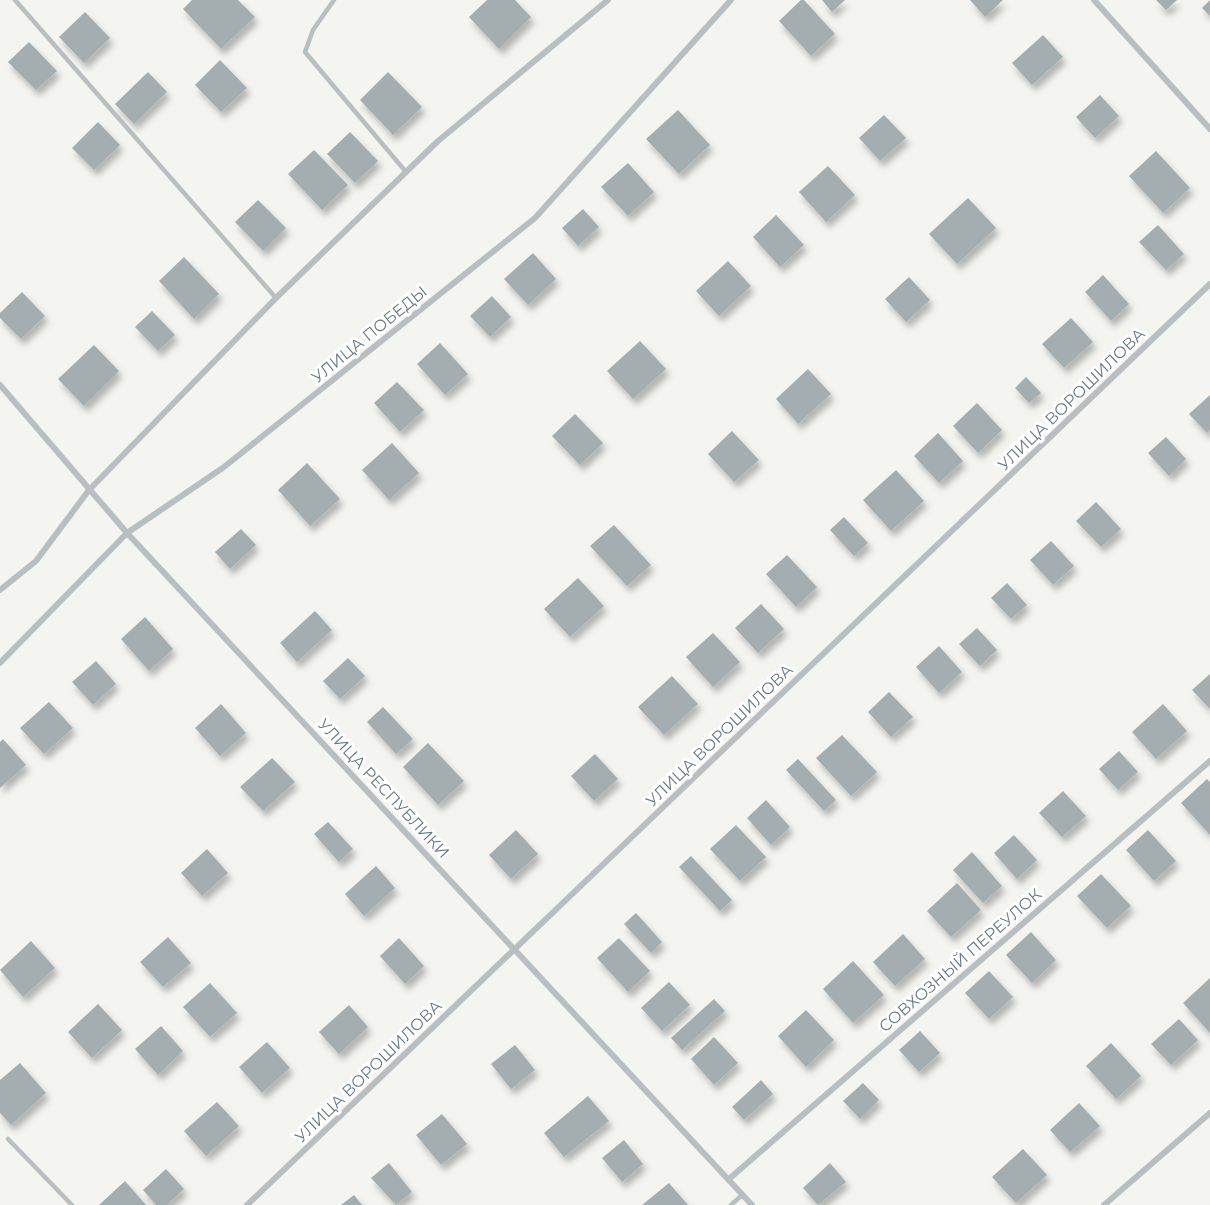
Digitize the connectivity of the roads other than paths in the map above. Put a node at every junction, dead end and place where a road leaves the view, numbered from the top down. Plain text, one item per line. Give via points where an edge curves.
1 (15, 0) edge
2 (334, 0) edge
3 (608, 0) edge
4 (731, 0) edge
5 (1094, 0) edge
6 (1210, 129) edge
7 (406, 172) junction
8 (1210, 284) edge
9 (276, 298) junction
10 (0, 385) edge
11 (89, 489) junction
12 (127, 533) junction
13 (0, 590) edge
14 (0, 663) edge
15 (1210, 761) edge
16 (515, 949) junction
17 (1210, 1113) edge
18 (8, 1139) dead end
19 (729, 1179) junction
20 (742, 1195) junction
21 (72, 1205) edge
22 (247, 1205) edge
23 (731, 1205) edge
24 (752, 1205) edge
25 (1104, 1205) edge

1 - 9 lane
2 - 7 lane via 313,30 305,52
3 - 7 street
4 - 12 street, УЛИЦА ПОБЕДЫ via 535,218 224,467
5 - 6 street
7 - 9 street
8 - 16 street, УЛИЦА ВОРОШИЛОВА
9 - 11 street
10 - 11 street, УЛИЦА РЕСПУБЛИКИ
11 - 12 street, УЛИЦА РЕСПУБЛИКИ
11 - 13 street via 36,561
12 - 14 street, УЛИЦА ПОБЕДЫ
12 - 16 street, УЛИЦА РЕСПУБЛИКИ
15 - 19 street, СОВХОЗНЫЙ ПЕРЕУЛОК
16 - 19 street, УЛИЦА РЕСПУБЛИКИ
16 - 22 street, УЛИЦА ВОРОШИЛОВА
17 - 25 street
18 - 21 lane
19 - 20 street, УЛИЦА РЕСПУБЛИКИ
20 - 23 lane
20 - 24 street, УЛИЦА РЕСПУБЛИКИ

